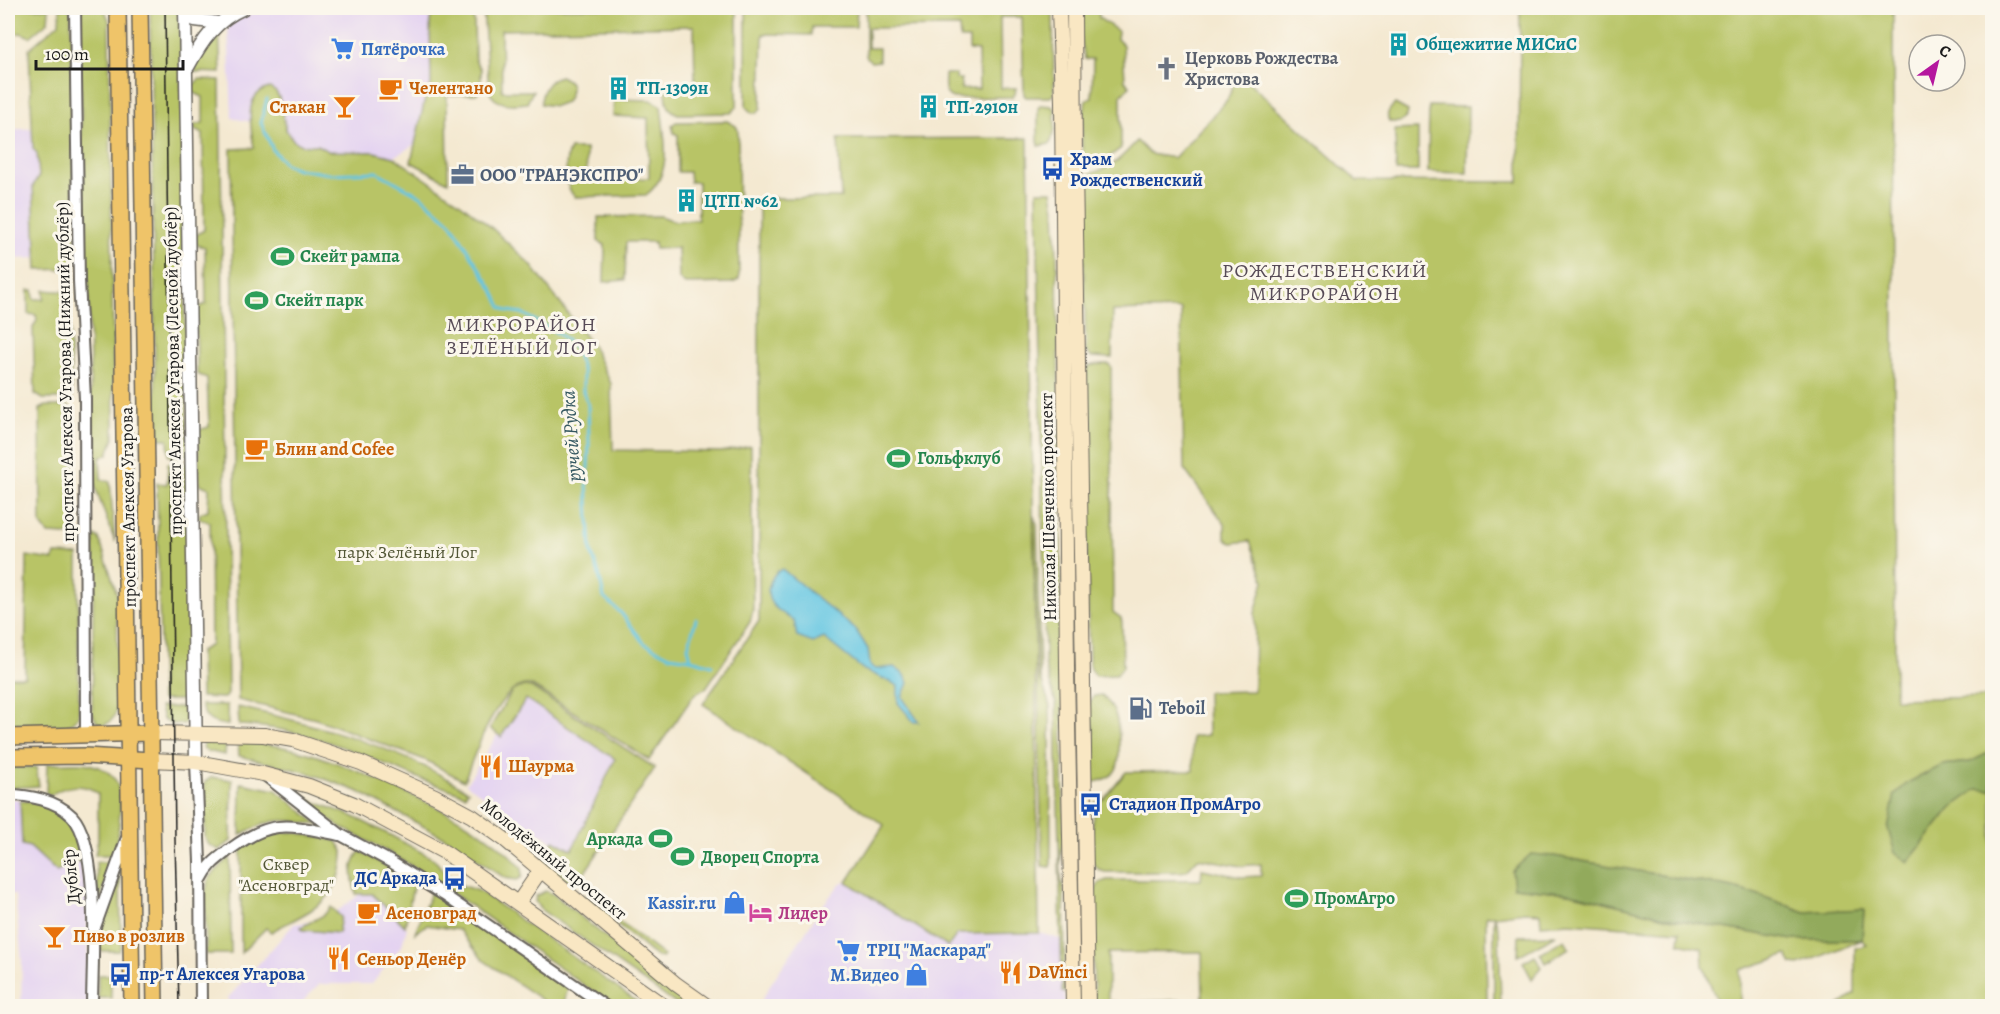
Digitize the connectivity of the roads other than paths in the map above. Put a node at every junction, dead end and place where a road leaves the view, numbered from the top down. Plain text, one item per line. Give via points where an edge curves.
1 (75, 8) edge
2 (118, 8) edge
3 (140, 8) edge
4 (244, 8) edge
5 (1059, 8) edge
6 (1074, 8) edge
7 (185, 10) edge
8 (219, 23) junction
9 (187, 68) junction
10 (1069, 682) junction
11 (1083, 683) junction
12 (151, 733) junction
13 (197, 734) junction
14 (87, 735) junction
15 (128, 735) junction
16 (8, 737) edge
17 (86, 756) junction
18 (8, 757) edge
19 (128, 759) junction
20 (151, 760) junction
21 (196, 762) junction
22 (263, 774) junction
23 (8, 795) edge
24 (130, 828) junction
25 (341, 835) junction
26 (540, 871) junction
27 (200, 883) junction
28 (518, 903) junction
29 (93, 934) junction
30 (92, 1006) edge
31 (132, 1006) edge
32 (155, 1006) edge
33 (201, 1006) edge
34 (605, 1006) edge
35 (664, 1006) edge
36 (707, 1006) edge
37 (1073, 1006) edge
38 (1088, 1006) edge

1 - 14 street, проспект Алексея Угарова (Нижний дублёр) via 85,399
2 - 15 main road, проспект Алексея Угарова
3 - 12 main road, проспект Алексея Угарова
4 - 8 street
5 - 10 main road, Николая Шевченко проспект
6 - 11 main road, Николая Шевченко проспект
7 - 8 street via 195,20
7 - 9 street, проспект Алексея Угарова (Лесной дублёр)
8 - 9 street via 202,40
9 - 13 street, проспект Алексея Угарова (Лесной дублёр)
10 - 11 main road
10 - 37 main road, Николая Шевченко проспект
11 - 38 main road, Николая Шевченко проспект
12 - 13 main road, Молодёжный проспект
12 - 15 main road, Молодёжный проспект
12 - 20 main road, проспект Алексея Угарова
13 - 21 street, проспект Алексея Угарова (Лесной дублёр)
13 - 26 main road, Молодёжный проспект via 264,735 303,743 361,763 472,816
14 - 15 main road, Молодёжный проспект
14 - 16 main road, Молодёжный проспект
14 - 17 main road
15 - 19 main road, проспект Алексея Угарова
17 - 18 main road
17 - 19 main road
19 - 20 main road
19 - 24 main road, проспект Алексея Угарова
20 - 21 main road
20 - 32 main road, проспект Алексея Угарова
21 - 22 main road
21 - 27 street
22 - 25 street
22 - 28 main road via 309,786 375,815 446,853
23 - 29 street, Дублёр via 43,799 72,815 82,830 89,856
24 - 29 street
24 - 31 main road, проспект Алексея Угарова
25 - 27 street via 269,827 245,838 211,863
25 - 34 street via 444,895
26 - 28 main road
26 - 36 main road, Молодёжный проспект
27 - 33 street
28 - 35 main road
29 - 30 street, Дублёр

